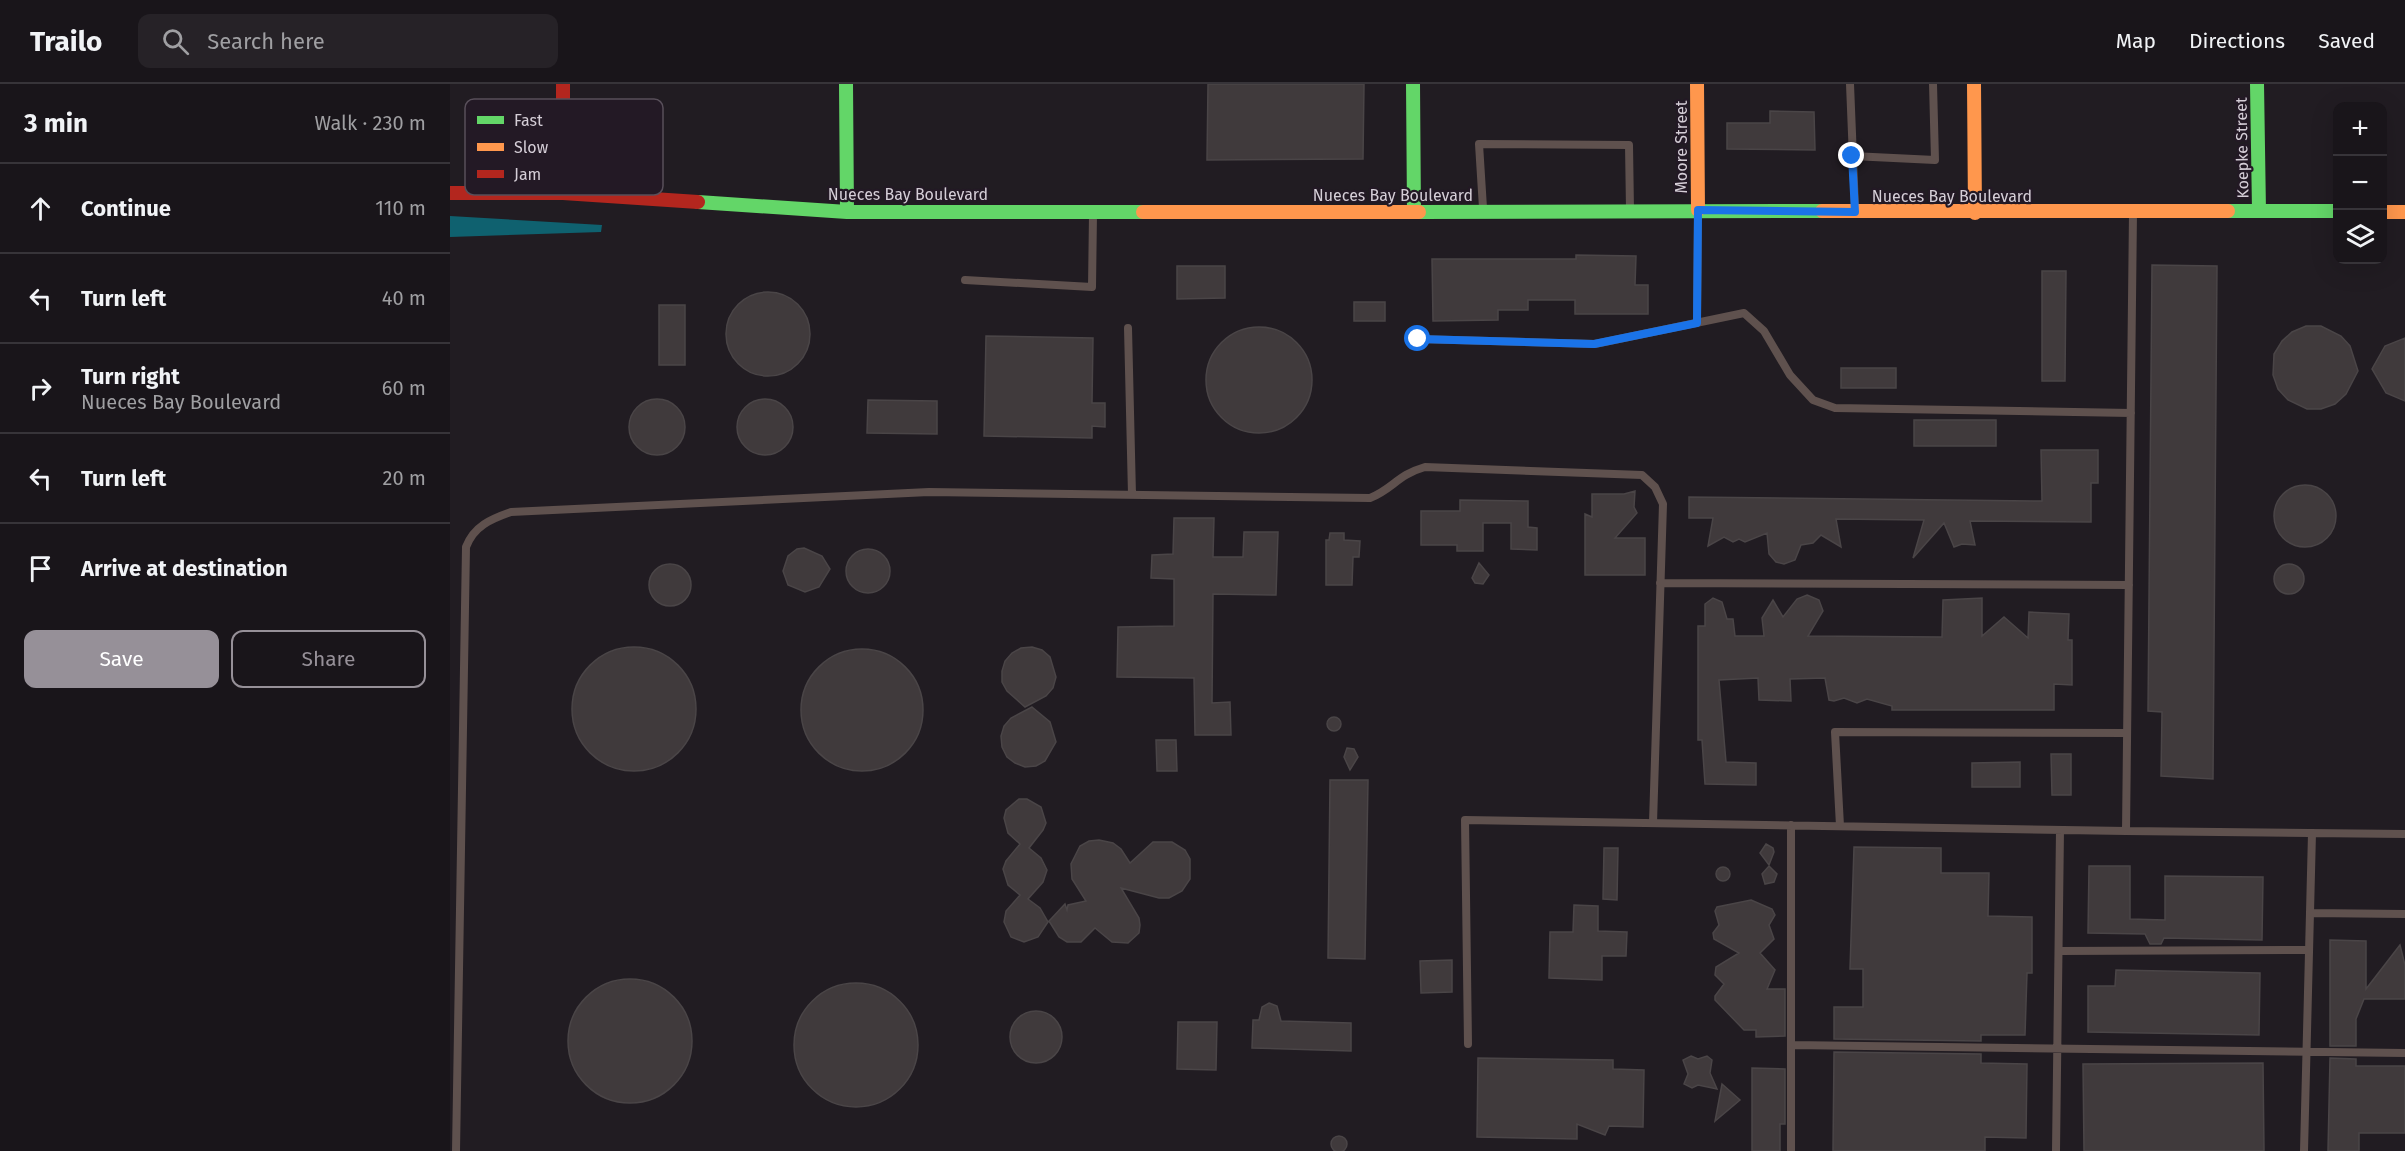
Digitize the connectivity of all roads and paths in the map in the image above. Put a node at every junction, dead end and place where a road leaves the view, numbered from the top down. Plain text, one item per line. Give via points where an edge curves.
1 (562, 84) edge
2 (846, 84) edge
3 (1413, 84) edge
4 (1697, 84) edge
5 (1850, 84) edge
6 (1933, 84) edge
7 (1974, 84) edge
8 (2257, 84) edge
9 (562, 99) edge
10 (1852, 156) junction
11 (450, 192) edge
12 (465, 192) edge
13 (593, 195) edge
14 (1093, 210) junction
15 (1630, 210) junction
16 (1698, 210) junction
17 (2259, 211) junction
18 (2333, 211) edge
19 (847, 212) junction
20 (1414, 212) junction
21 (1483, 212) junction
22 (1855, 212) junction
23 (2133, 212) junction
24 (2387, 212) edge
25 (2405, 212) edge
26 (1975, 213) junction
27 (964, 280) dead end
28 (1697, 323) junction
29 (1128, 328) dead end
30 (1418, 339) dead end
31 (2131, 413) junction
32 (1132, 495) junction
33 (1660, 583) junction
34 (2129, 585) junction
35 (2127, 733) junction
36 (1653, 823) junction
37 (1791, 825) junction
38 (1840, 826) junction
39 (2060, 830) junction
40 (2126, 831) junction
41 (2312, 833) junction
42 (2405, 834) edge
43 (2310, 913) junction
44 (2405, 914) edge
45 (2309, 950) junction
46 (2059, 951) junction
47 (1468, 1044) dead end
48 (1791, 1044) junction
49 (2057, 1048) junction
50 (2306, 1052) junction
51 (2405, 1053) edge
52 (456, 1151) edge
53 (1791, 1151) edge
54 (2056, 1151) edge
55 (2304, 1151) edge

1 - 9 street
2 - 19 street
3 - 20 street
4 - 16 street, Moore Street
5 - 10 lane
6 - 10 lane via 1935,159
7 - 26 street
8 - 17 street, Koepke Street
10 - 22 lane
11 - 12 street, Nueces Bay Boulevard
13 - 19 street, Nueces Bay Boulevard
14 - 19 street, Nueces Bay Boulevard
14 - 20 street, Nueces Bay Boulevard
14 - 27 lane via 1092,287
15 - 16 street, Nueces Bay Boulevard
15 - 21 street, Nueces Bay Boulevard
15 - 21 lane via 1629,145 1479,144
16 - 22 street, Nueces Bay Boulevard
16 - 28 lane
17 - 18 street, Nueces Bay Boulevard
17 - 23 street, Nueces Bay Boulevard
20 - 21 street, Nueces Bay Boulevard
22 - 26 street, Nueces Bay Boulevard
23 - 26 street, Nueces Bay Boulevard
23 - 31 lane
24 - 25 street
28 - 30 lane via 1594,344
28 - 31 lane via 1744,313 1764,331 1790,375 1813,400 1835,408
29 - 32 lane
31 - 34 lane
32 - 33 lane via 1370,498 1386,492 1393,481 1407,472 1425,467 1642,476 1655,487 1663,504
32 - 52 lane via 929,492 511,512 491,519 471,534 466,547
33 - 34 lane
33 - 36 lane
34 - 35 lane
35 - 38 lane via 1835,732
35 - 40 lane
36 - 37 lane
36 - 47 lane via 1465,820
37 - 38 lane
37 - 48 lane
38 - 39 lane
39 - 40 lane
39 - 46 lane
40 - 41 lane
41 - 42 lane
41 - 43 lane
43 - 44 lane
43 - 45 lane
45 - 46 lane
45 - 50 lane
46 - 49 lane
48 - 49 lane
48 - 53 lane
49 - 50 lane
49 - 54 lane
50 - 51 lane
50 - 55 lane

